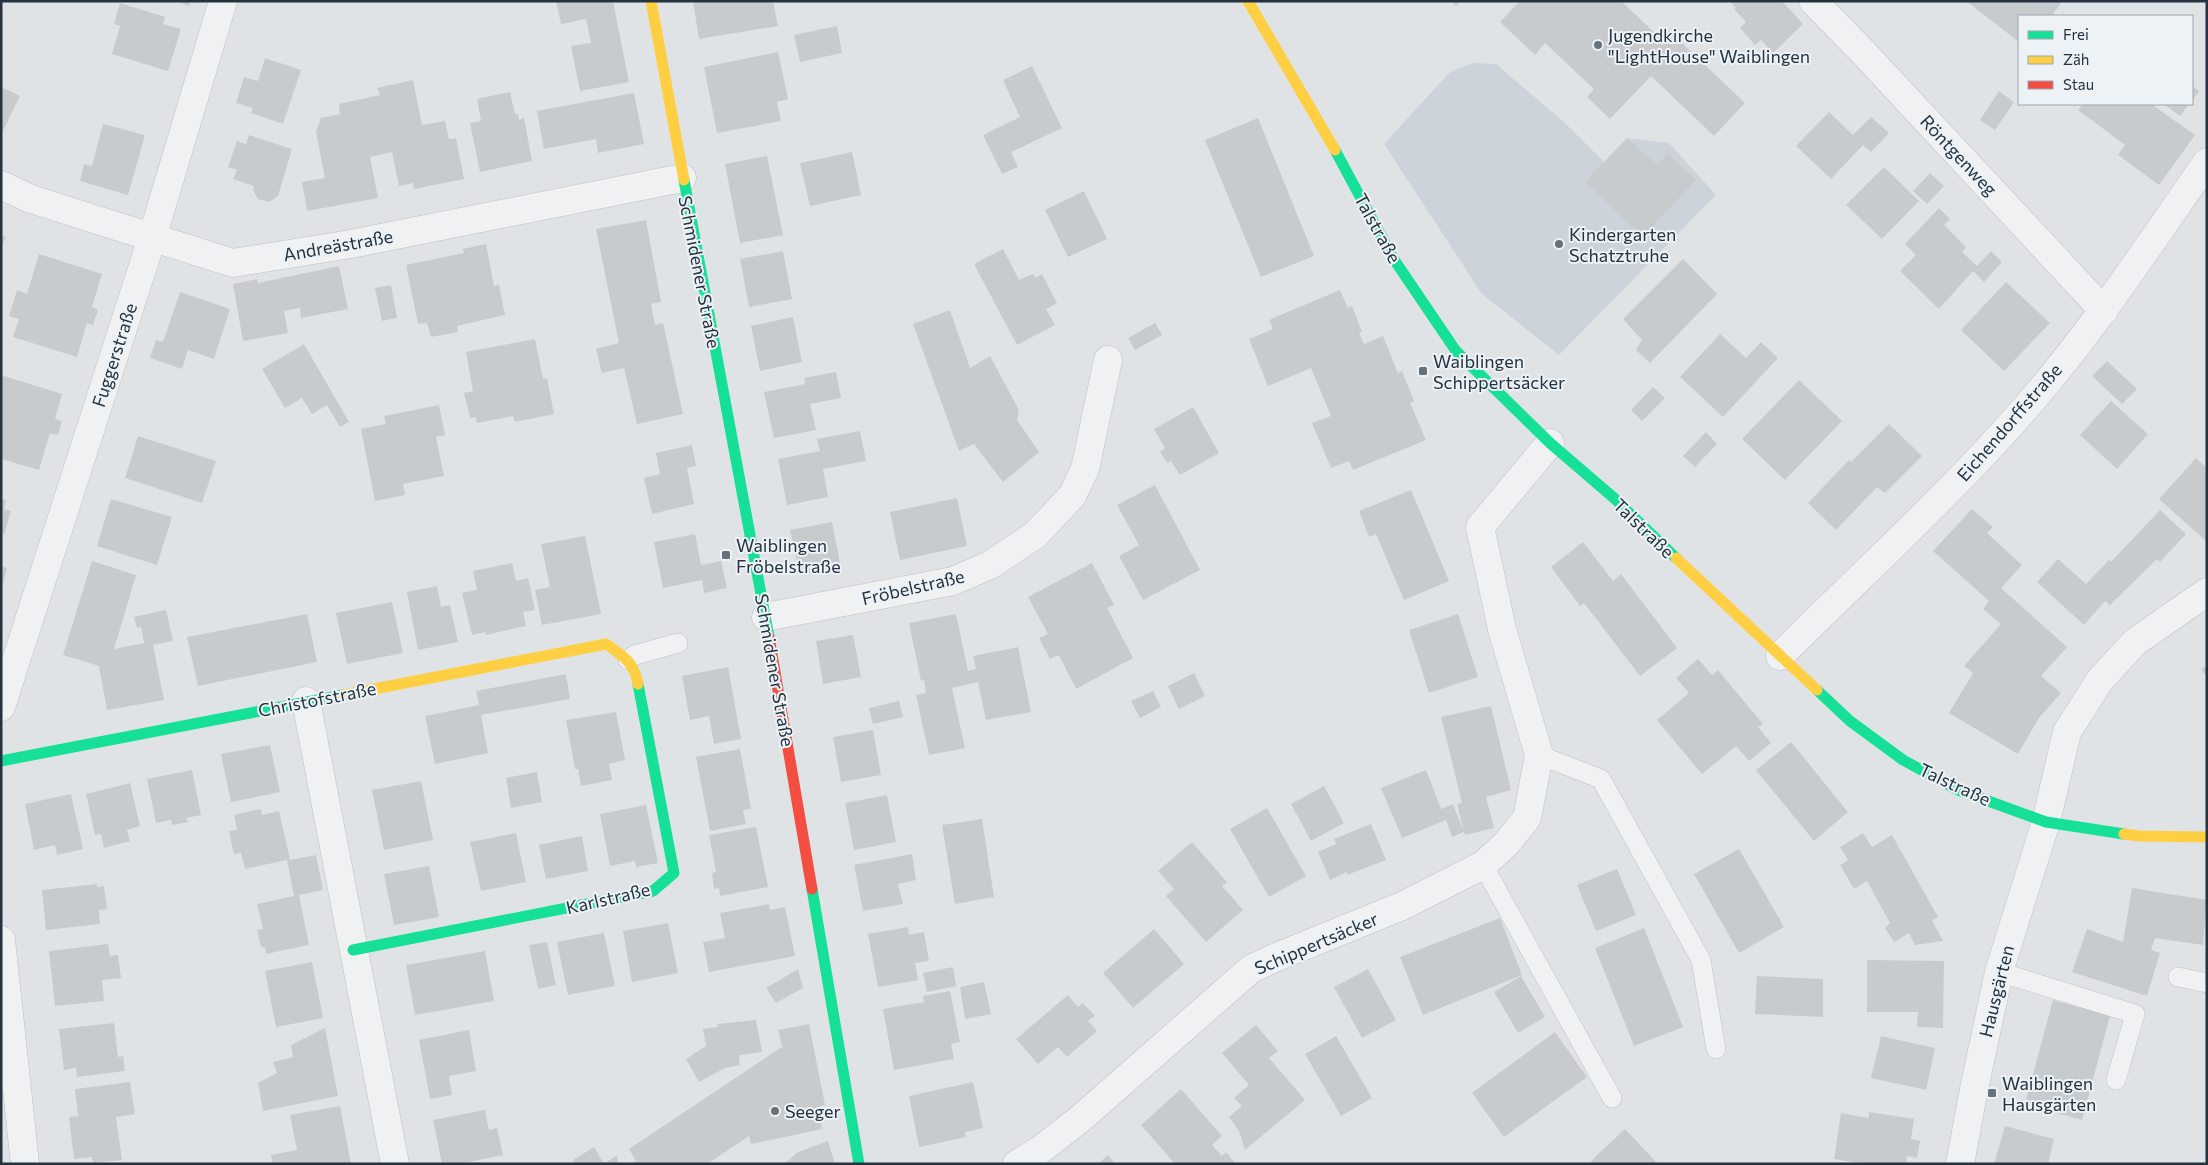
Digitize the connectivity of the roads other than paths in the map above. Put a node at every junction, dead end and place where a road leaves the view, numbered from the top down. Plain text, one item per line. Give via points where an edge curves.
1 (223, 1) edge
2 (651, 1) edge
3 (1248, 1) edge
4 (1813, 1) edge
5 (2207, 162) edge
6 (682, 178) junction
7 (1, 185) edge
8 (152, 238) junction
9 (2104, 311) junction
10 (1108, 360) dead end
11 (1550, 443) junction
12 (2207, 592) edge
13 (766, 617) junction
14 (678, 643) dead end
15 (1780, 656) junction
16 (628, 660) junction
17 (306, 701) junction
18 (1, 707) edge
19 (1539, 755) junction
20 (1, 761) edge
21 (2046, 822) junction
22 (2207, 837) edge
23 (1483, 865) junction
24 (1, 940) edge
25 (353, 950) junction
26 (2000, 972) junction
27 (2178, 977) dead end
28 (2207, 983) edge
29 (5, 1013) edge
30 (1716, 1049) dead end
31 (2116, 1080) dead end
32 (1612, 1098) dead end
33 (25, 1164) edge
34 (395, 1164) edge
35 (860, 1164) edge
36 (1017, 1164) edge
37 (1960, 1164) edge

1 - 8 street, Fuggerstraße
2 - 6 street, Schmidener Straße
3 - 11 street, Talstraße via 1341,160 1393,258 1456,351
4 - 9 street, Röntgenweg
5 - 9 street, Eichendorffstraße
6 - 8 street, Andreästraße via 351,244 233,263
6 - 13 street, Schmidener Straße
7 - 8 street, Andreästraße via 31,199
8 - 18 street, Fuggerstraße
9 - 15 street, Eichendorffstraße via 2028,405 1944,496
10 - 13 street, Fröbelstraße via 1085,469 1072,496 1035,535 990,565 954,581
11 - 15 street, Talstraße via 1614,498
11 - 19 street, Schippertsäcker via 1480,527 1502,629
12 - 21 street, Hausgärten via 2135,642 2100,680 2067,732
13 - 35 street, Schmidener Straße
14 - 16 lane
15 - 21 street, Talstraße via 1850,721 1903,760 1958,790
16 - 17 street, Christofstraße via 606,644
16 - 25 street, Karlstraße via 636,671 674,873 653,892
17 - 20 street, Christofstraße
17 - 25 street
19 - 23 street, Schippertsäcker via 1527,818
19 - 30 lane via 1601,779 1701,960
21 - 22 street, Talstraße via 2139,836
21 - 26 street, Hausgärten
23 - 32 lane
23 - 36 street, Schippertsäcker via 1402,906 1251,969 1080,1119
24 - 29 street
25 - 34 street
26 - 31 lane via 2135,1014
26 - 37 street, Hausgärten
27 - 28 lane
29 - 33 street

